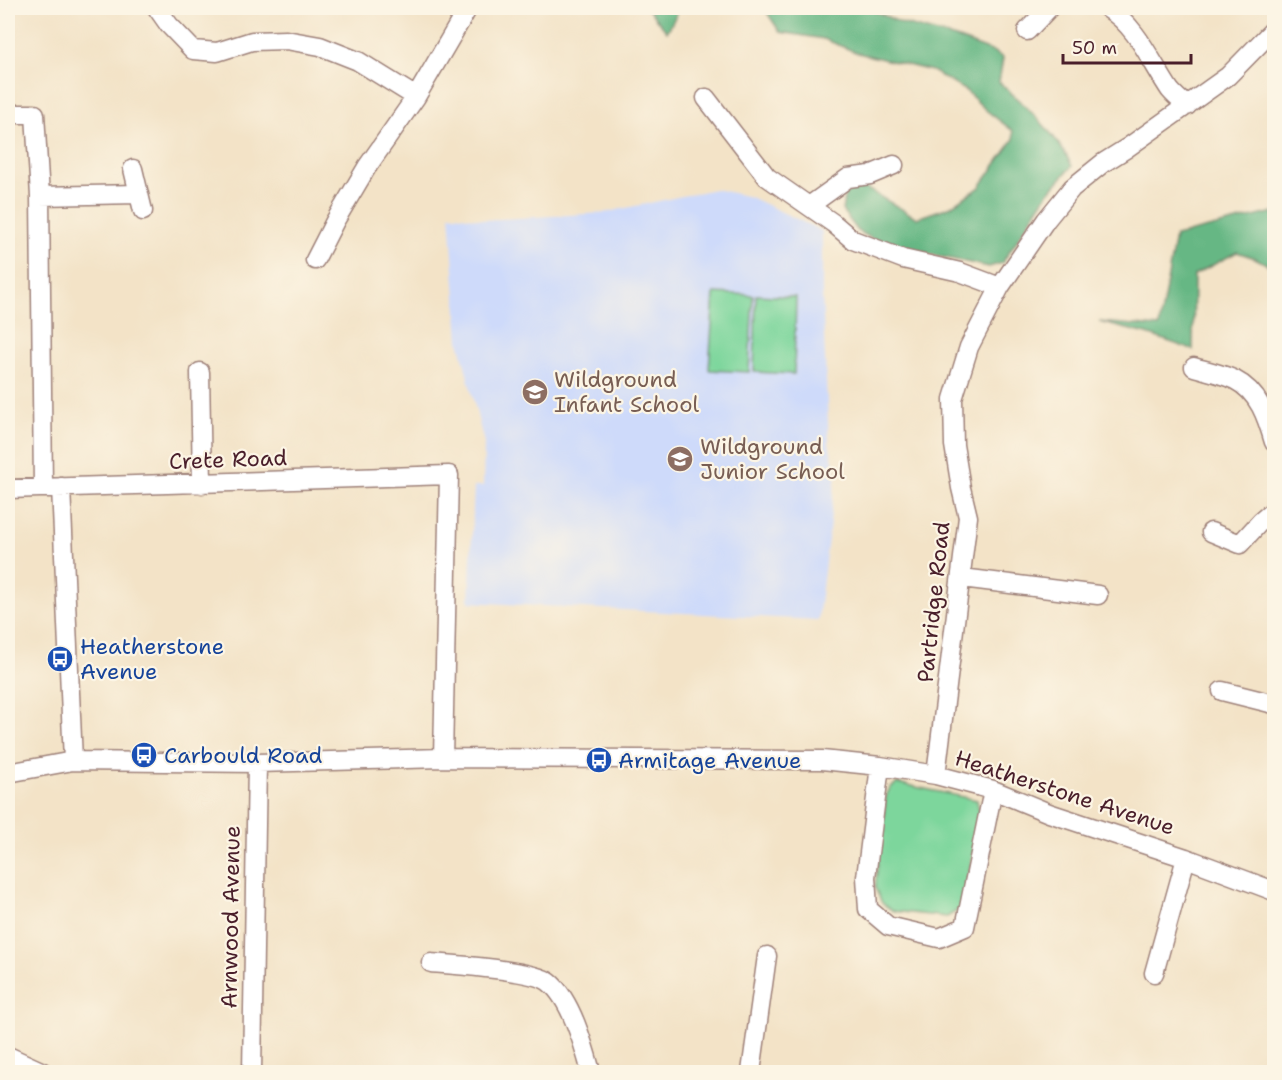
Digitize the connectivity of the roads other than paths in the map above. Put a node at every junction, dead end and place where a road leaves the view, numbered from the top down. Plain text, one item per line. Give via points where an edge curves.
1 (157, 8) edge
2 (468, 8) edge
3 (1049, 8) edge
4 (1118, 10) edge
5 (1275, 29) edge
6 (1027, 31) dead end
7 (416, 97) junction
8 (706, 98) dead end
9 (1187, 106) junction
10 (8, 114) edge
11 (894, 165) dead end
12 (133, 169) dead end
13 (40, 196) junction
14 (809, 206) junction
15 (315, 260) dead end
16 (1000, 287) junction
17 (1194, 367) dead end
18 (200, 372) dead end
19 (1270, 409) edge
20 (1275, 442) edge
21 (202, 484) junction
22 (52, 488) junction
23 (8, 489) edge
24 (1275, 510) edge
25 (1211, 532) dead end
26 (962, 578) junction
27 (1098, 594) dead end
28 (1222, 691) dead end
29 (1275, 704) edge
30 (443, 759) junction
31 (73, 761) junction
32 (257, 763) junction
33 (880, 766) junction
34 (8, 773) edge
35 (936, 775) junction
36 (993, 790) junction
37 (1186, 858) junction
38 (1275, 891) edge
39 (767, 956) dead end
40 (431, 963) dead end
41 (1154, 973) dead end
42 (8, 1056) edge
43 (44, 1072) edge
44 (252, 1072) edge
45 (591, 1072) edge
46 (751, 1072) edge

1 - 7 street via 193,50 217,52 252,41 286,40 320,46 358,61
2 - 7 street
3 - 6 street
4 - 9 street via 1172,92
5 - 9 street, Partridge Road via 1228,76
7 - 15 street via 367,167
8 - 14 street via 767,177
9 - 16 street, Partridge Road via 1072,188
10 - 13 street via 35,114
11 - 14 street via 870,175 848,178
12 - 13 street via 141,203
13 - 22 street
14 - 16 street via 853,240 903,260 960,272
16 - 26 street, Partridge Road via 969,347 953,399 954,445 968,517
17 - 19 street via 1235,380
18 - 21 street
19 - 20 street
21 - 22 street, Crete Road
21 - 30 street, Crete Road via 449,475
22 - 23 street, Crete Road
22 - 31 street
24 - 25 street via 1240,544
26 - 27 street
26 - 35 street, Partridge Road
28 - 29 street
30 - 32 street, Heatherstone Avenue
30 - 33 street, Heatherstone Avenue via 792,759
31 - 32 street, Heatherstone Avenue
31 - 34 street, Heatherstone Avenue
32 - 44 street, Arnwood Avenue
33 - 35 street, Heatherstone Avenue
33 - 36 street via 866,877 868,909 888,926 939,938 965,927
35 - 36 street, Heatherstone Avenue
36 - 37 street, Heatherstone Avenue via 1049,813
37 - 38 street, Heatherstone Avenue
37 - 41 street
39 - 46 street
40 - 45 street via 529,974 548,980 559,992 582,1038
42 - 43 street

